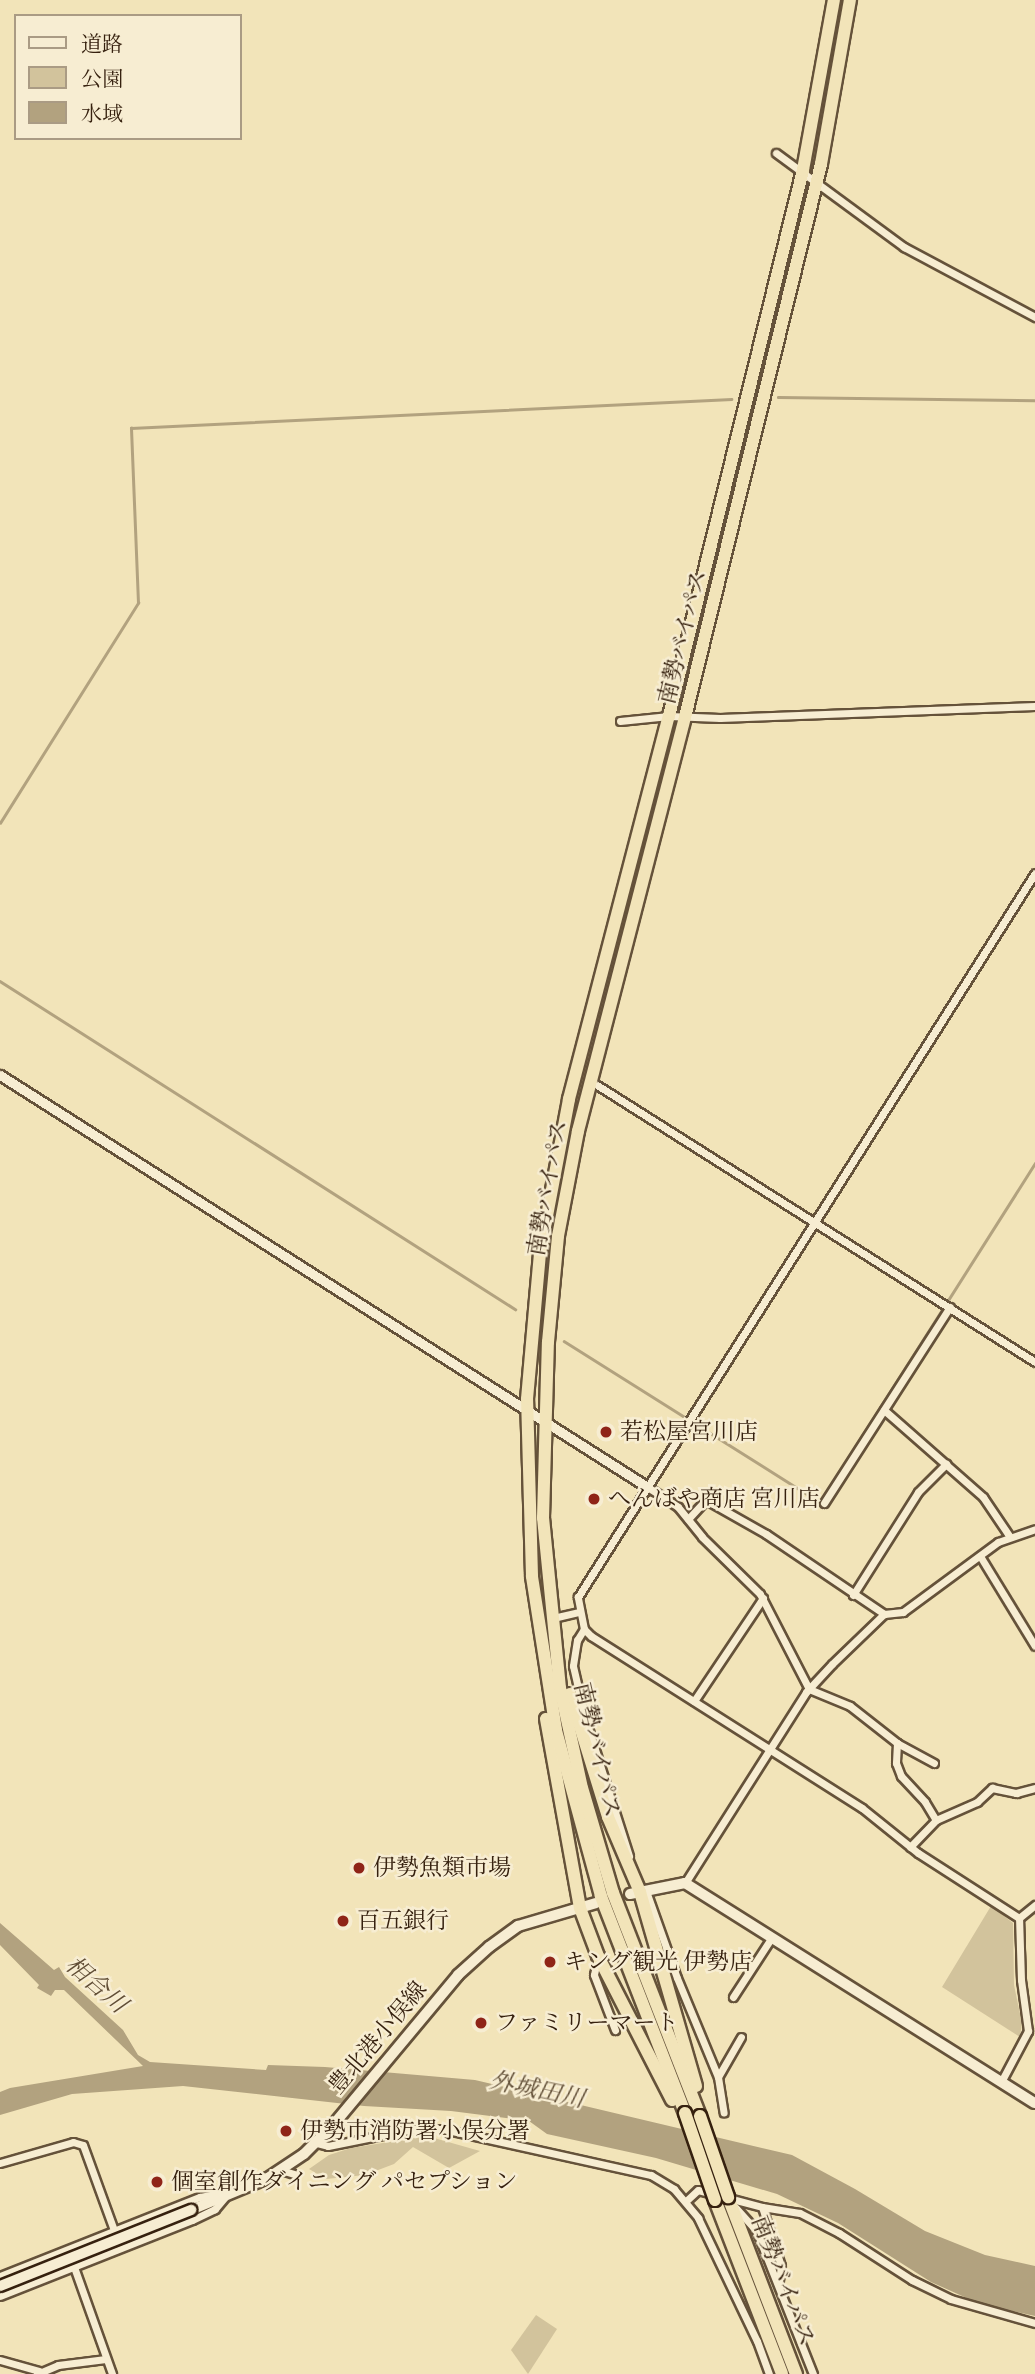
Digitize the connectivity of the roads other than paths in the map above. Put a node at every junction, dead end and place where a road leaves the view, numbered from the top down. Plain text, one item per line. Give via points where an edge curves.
1 (834, 0) edge
2 (850, 0) edge
3 (776, 153) dead end
4 (803, 170) junction
5 (816, 183) junction
6 (1035, 317) edge
7 (1035, 706) edge
8 (669, 716) junction
9 (685, 717) junction
10 (620, 721) dead end
11 (1035, 873) edge
12 (0, 1075) edge
13 (597, 1085) tunnel mouth
14 (814, 1222) junction
15 (947, 1305) junction
16 (1035, 1362) edge
17 (528, 1408) junction
18 (884, 1409) junction
19 (544, 1419) junction
20 (946, 1464) junction
21 (646, 1486) junction
22 (824, 1503) dead end
23 (688, 1519) junction
24 (1035, 1529) edge
25 (1010, 1536) junction
26 (980, 1556) junction
27 (853, 1595) junction
28 (763, 1598) junction
29 (579, 1612) junction
30 (884, 1615) junction
31 (552, 1619) junction
32 (537, 1621) junction
33 (584, 1629) junction
34 (1032, 1632) edge
35 (1035, 1646) edge
36 (809, 1689) junction
37 (694, 1701) junction
38 (897, 1742) junction
39 (769, 1749) junction
40 (934, 1763) dead end
41 (1034, 1792) edge
42 (936, 1820) junction
43 (910, 1847) junction
44 (632, 1869) junction
45 (685, 1883) junction
46 (639, 1892) junction
47 (596, 1903) dead end
48 (1035, 1905) edge
49 (579, 1908) junction
50 (1019, 1918) junction
51 (772, 1937) junction
52 (598, 1956) junction
53 (733, 1997) dead end
54 (615, 2030) dead end
55 (1031, 2031) edge
56 (741, 2038) dead end
57 (718, 2077) junction
58 (1001, 2082) junction
59 (1035, 2103) edge
60 (724, 2113) dead end
61 (692, 2132) junction
62 (706, 2132) junction
63 (317, 2143) junction
64 (0, 2163) edge
65 (281, 2171) junction
66 (294, 2174) dead end
67 (225, 2197) junction
68 (728, 2197) junction
69 (686, 2201) junction
70 (762, 2207) junction
71 (114, 2230) junction
72 (74, 2267) junction
73 (10, 2272) junction
74 (0, 2276) edge
75 (778, 2281) junction
76 (0, 2286) edge
77 (17, 2289) junction
78 (0, 2296) edge
79 (1035, 2323) edge
80 (106, 2359) junction
81 (0, 2360) edge
82 (39, 2372) edge
83 (112, 2374) edge
84 (769, 2374) edge
85 (782, 2374) edge
86 (796, 2374) edge
87 (813, 2374) edge

1 - 4 highway, 南勢バイパス
2 - 5 highway, 南勢バイパス
3 - 4 street
4 - 5 street
4 - 8 highway, 南勢バイパス
5 - 6 street via 904,247
5 - 9 highway, 南勢バイパス
7 - 9 street
8 - 9 street
8 - 10 street
8 - 17 highway, 南勢バイパス via 569,1099 540,1253
9 - 19 highway, 南勢バイパス via 567,1183 552,1293
11 - 14 street
12 - 17 street
13 - 14 street
14 - 15 street
14 - 21 street
15 - 16 street
15 - 18 street
17 - 19 street
17 - 32 highway, 南勢バイパス via 528,1491
18 - 20 street
18 - 22 street
19 - 21 street
19 - 31 highway, 南勢バイパス via 543,1518
20 - 25 street via 988,1503
20 - 27 street via 918,1492
21 - 23 street via 670,1500
21 - 29 street via 582,1587
23 - 27 street via 706,1500 766,1534
23 - 28 street
24 - 25 street
25 - 26 street
26 - 30 street via 902,1612
26 - 34 street
27 - 30 street
28 - 36 street
28 - 37 street
29 - 31 street
29 - 33 street
30 - 36 street
31 - 44 highway via 575,1717 608,1816
31 - 62 highway, 南勢バイパス, bridge via 560,1688 597,1843 628,1936
32 - 49 highway via 537,1661
32 - 61 highway, 南勢バイパス, bridge via 556,1730 594,1872 616,1941
33 - 37 street
33 - 44 street via 577,1640 573,1667
34 - 35 street
36 - 38 street via 850,1706
36 - 39 street
37 - 39 street
38 - 40 street
38 - 42 street via 901,1776
39 - 43 street via 862,1808
39 - 45 street
41 - 42 street via 992,1788 977,1802
42 - 43 street
43 - 50 street
44 - 46 highway
45 - 46 main road
45 - 51 main road
46 - 57 street
46 - 62 highway
47 - 49 main road, 豊北港小俣線
48 - 50 street
49 - 52 highway
49 - 63 main road, 豊北港小俣線 via 518,1927 457,1975
50 - 55 street via 1021,1980
51 - 53 street
51 - 58 main road
52 - 54 street via 594,1975
52 - 61 highway
55 - 58 street
56 - 57 street
57 - 60 street
58 - 59 main road
61 - 85 highway, 南勢バイパス, bridge
62 - 68 highway, 南勢バイパス, bridge
63 - 65 main road, 豊北港小俣線
63 - 69 street via 328,2146 423,2128 452,2130 641,2172
64 - 71 street via 73,2142 83,2145
65 - 66 street
65 - 67 main road, 豊北港小俣線
67 - 71 street via 200,2197
67 - 72 street via 215,2209 192,2220
67 - 76 main road, 豊北港小俣線, bridge
68 - 75 street via 756,2230
68 - 86 highway, 南勢バイパス
69 - 70 street via 698,2190
69 - 84 street via 724,2271
70 - 75 street via 781,2266
70 - 79 street via 800,2213 823,2223 902,2274 951,2299
71 - 73 street
72 - 77 street
72 - 80 street
73 - 74 street
73 - 77 street
75 - 87 street
77 - 78 street
80 - 82 street
80 - 83 street
81 - 82 street

